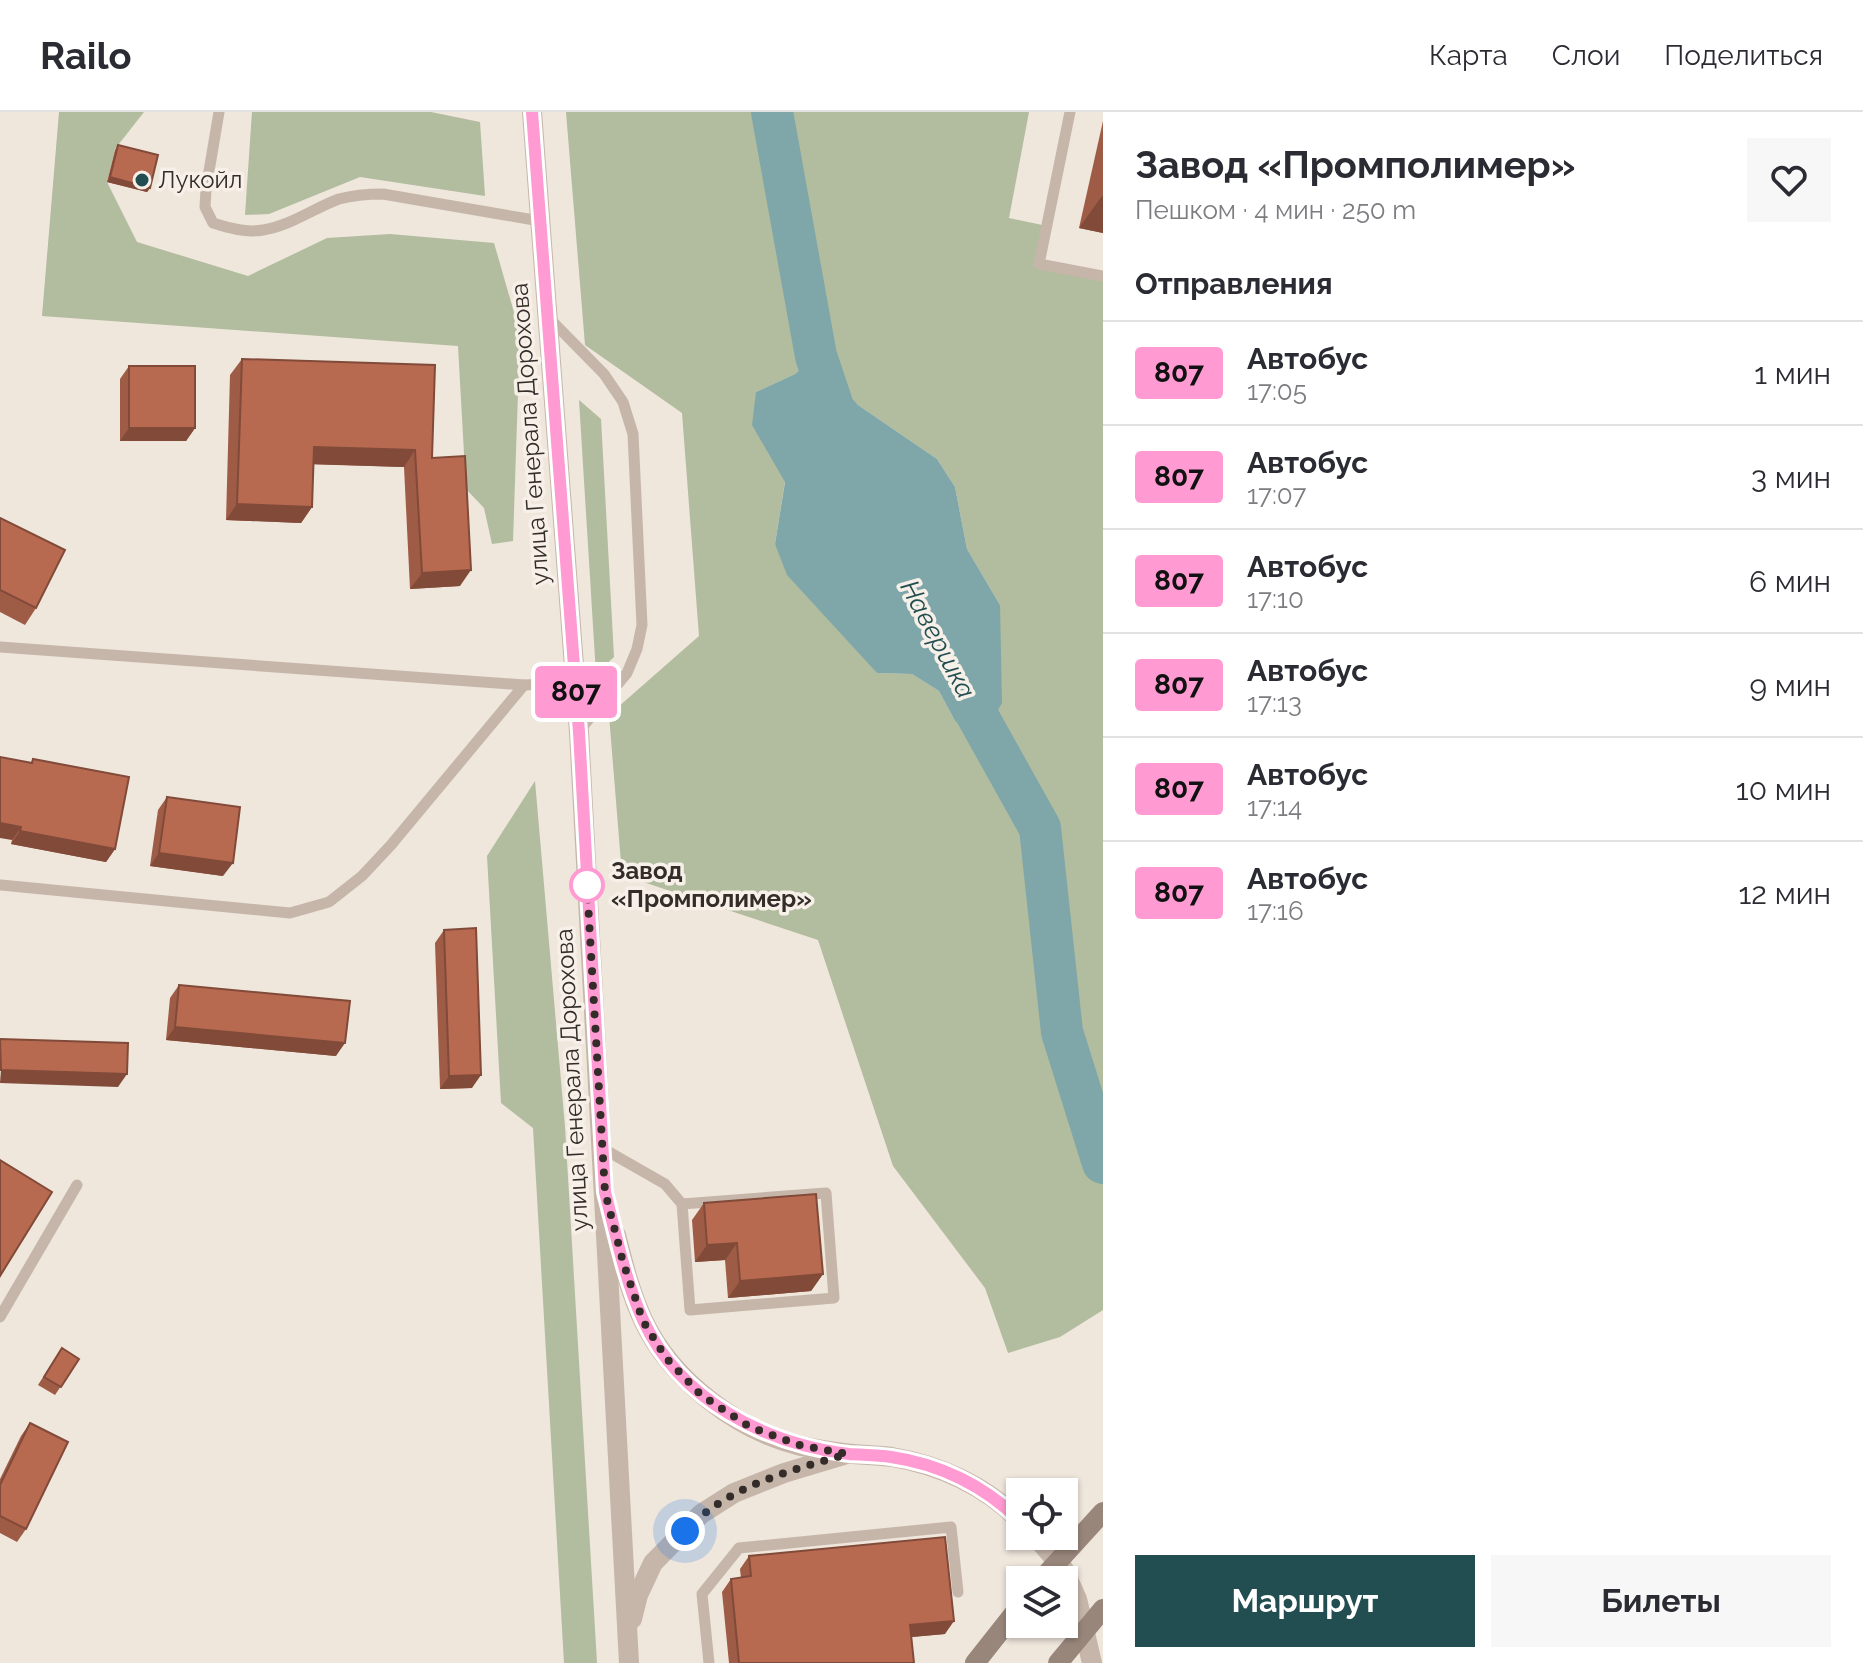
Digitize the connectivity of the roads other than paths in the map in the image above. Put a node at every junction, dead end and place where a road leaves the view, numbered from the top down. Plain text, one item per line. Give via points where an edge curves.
1 (219, 112) edge
2 (532, 112) edge
3 (1070, 112) edge
4 (540, 221) junction
5 (1103, 276) edge
6 (547, 317) junction
7 (0, 647) edge
8 (575, 683) junction
9 (524, 685) junction
10 (579, 732) junction
11 (1, 885) edge
12 (602, 1148) junction
13 (77, 1185) dead end
14 (605, 1192) junction
15 (682, 1204) junction
16 (0, 1317) edge
17 (847, 1454) junction
18 (1006, 1506) edge
19 (1103, 1512) edge
20 (1047, 1550) edge
21 (1054, 1566) edge
22 (958, 1592) dead end
23 (1103, 1609) edge
24 (1006, 1624) edge
25 (627, 1637) junction
26 (629, 1663) edge
27 (709, 1663) edge
28 (975, 1663) edge
29 (1058, 1663) edge
30 (1092, 1663) edge

1 - 4 lane via 205,207 213,223 227,228 279,226 363,194
2 - 4 street, улица Генерала Дорохова
3 - 5 lane via 1039,264
4 - 6 street, улица Генерала Дорохова
6 - 8 street, улица Генерала Дорохова
6 - 10 lane via 604,374 623,402 633,434 642,625 627,673
7 - 9 lane
8 - 9 lane
8 - 10 street, улица Генерала Дорохова
9 - 11 lane via 391,845 329,902 290,913
10 - 12 street, улица Генерала Дорохова
12 - 14 street, улица Генерала Дорохова
12 - 15 lane via 665,1184
13 - 16 lane
14 - 17 street via 643,1321 666,1358 701,1395 750,1427 799,1445
14 - 25 street, улица Генерала Дорохова
15 - 15 lane via 690,1310 834,1298 826,1193
17 - 18 street via 911,1461 951,1474
17 - 25 street via 734,1493 701,1514 653,1563
19 - 21 main road, bridge
20 - 30 street via 1063,1568 1077,1599
22 - 27 lane via 951,1527 739,1548 702,1594
23 - 29 main road, bridge
24 - 28 main road
25 - 26 street, улица Генерала Дорохова

